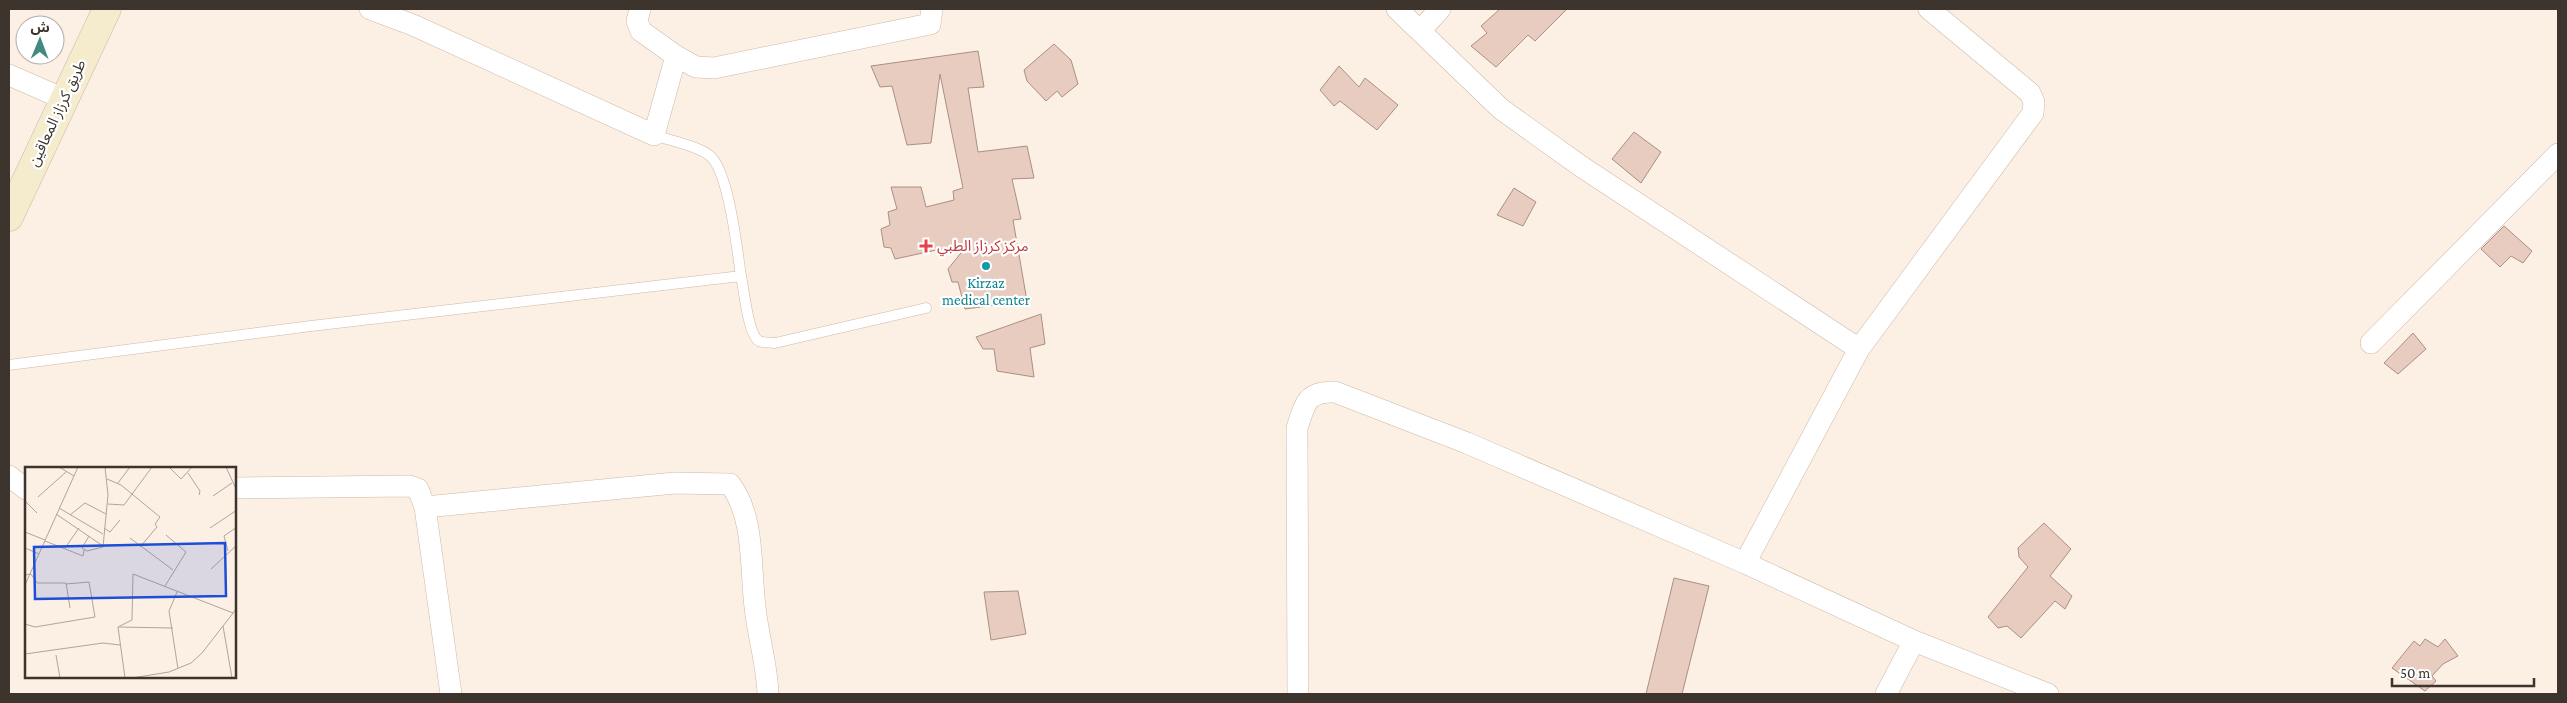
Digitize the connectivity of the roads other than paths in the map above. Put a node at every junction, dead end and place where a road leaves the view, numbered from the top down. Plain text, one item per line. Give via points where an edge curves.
1 (106, 9) edge
2 (370, 9) edge
3 (640, 9) edge
4 (932, 9) edge
5 (1397, 9) edge
6 (1440, 9) edge
7 (1929, 9) edge
8 (419, 17) edge
9 (1420, 31) junction
10 (676, 56) junction
11 (9, 75) edge
12 (64, 99) junction
13 (654, 135) junction
14 (2558, 154) edge
15 (9, 217) edge
16 (741, 276) junction
17 (926, 308) dead end
18 (2371, 343) dead end
19 (1859, 349) junction
20 (9, 365) edge
21 (9, 476) edge
22 (25, 488) edge
23 (236, 488) edge
24 (425, 507) junction
25 (1745, 563) junction
26 (1914, 641) junction
27 (451, 694) edge
28 (768, 694) edge
29 (1298, 694) edge
30 (1886, 694) edge
31 (2048, 694) edge

1 - 12 street, طريق كرزاز المعاقين
2 - 8 street
3 - 10 street via 637,21 641,32
4 - 10 street via 930,24 714,68 696,67
5 - 9 street
6 - 9 street
7 - 19 street via 2030,93 2034,102 2032,113
8 - 13 street
9 - 19 street via 1500,109
10 - 13 street
11 - 12 street
12 - 15 street, طريق كرزاز المعاقين
13 - 16 lane via 708,154 715,162 727,192
14 - 18 street
16 - 17 lane via 752,329 758,341 775,342
16 - 20 lane
19 - 25 street
21 - 22 street
23 - 24 street via 410,486 418,489
24 - 27 street
24 - 28 street via 675,483 730,484 740,497 746,519
25 - 26 street
25 - 29 street via 1467,443 1335,392 1313,395 1305,403 1297,428
26 - 30 street
26 - 31 street

